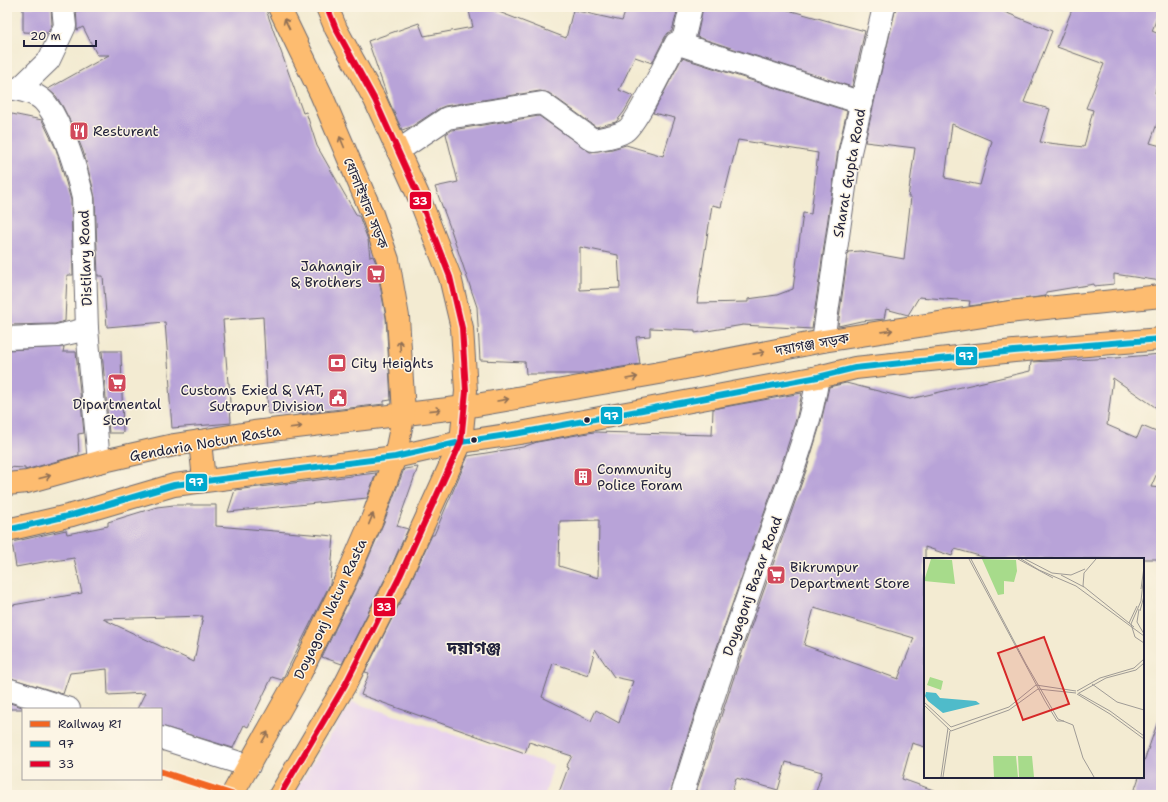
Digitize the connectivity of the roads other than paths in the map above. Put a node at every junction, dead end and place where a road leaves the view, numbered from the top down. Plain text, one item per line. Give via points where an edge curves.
1 (63, 7) edge
2 (279, 7) edge
3 (327, 7) edge
4 (691, 7) edge
5 (884, 7) edge
6 (682, 45) junction
7 (13, 89) edge
8 (862, 102) junction
9 (398, 152) junction
10 (1161, 296) edge
11 (87, 329) junction
12 (7, 338) edge
13 (1161, 340) edge
14 (823, 341) junction
15 (818, 377) junction
16 (465, 407) junction
17 (404, 413) junction
18 (200, 441) junction
19 (461, 442) junction
20 (395, 457) junction
21 (99, 462) junction
22 (204, 480) junction
23 (7, 484) edge
24 (7, 530) edge
25 (7, 689) edge
26 (66, 708) edge
27 (162, 738) edge
28 (249, 766) junction
29 (232, 795) edge
30 (280, 795) edge
31 (682, 795) edge

1 - 7 street via 65,26 49,60
17 -> 2 main road, ধোলাইখাল সড়ক via 398,318 388,260 371,211 321,94
3 - 9 main road via 336,29 375,100
4 - 6 street
5 - 8 street, Sharat Gupta Road
6 - 8 street
6 - 9 street via 676,43 627,131 617,135 593,140 542,103 447,118
7 - 11 street, Distilary Road via 36,95 47,104 71,152 83,198
8 - 14 street, Sharat Gupta Road via 850,152
9 - 16 main road via 450,277 462,328
14 -> 10 main road, দয়াগঞ্জ সড়ক via 1009,312
11 - 12 street via 57,336
11 - 21 street, Distilary Road
13 - 15 main road via 1014,351 855,368
16 -> 14 main road, দয়াগঞ্জ সড়ক
15 - 19 main road
15 - 31 street, Doyagonj Bazar Road via 799,455 730,647
17 -> 16 main road, দয়াগঞ্জ সড়ক
16 - 19 main road
18 -> 17 main road, Gendaria Notun Rasta
17 - 20 main road, Doyagonj Natun Rasta
18 - 21 main road, Gendaria Notun Rasta
18 - 22 main road
19 - 20 main road
19 - 30 main road via 400,576 345,685
20 - 22 main road
28 -> 20 main road, Doyagonj Natun Rasta via 346,579
23 -> 21 main road, Gendaria Notun Rasta via 27,482
22 - 24 main road via 174,485 72,515
25 - 26 street
27 - 28 street
28 - 29 main road, Doyagonj Natun Rasta

